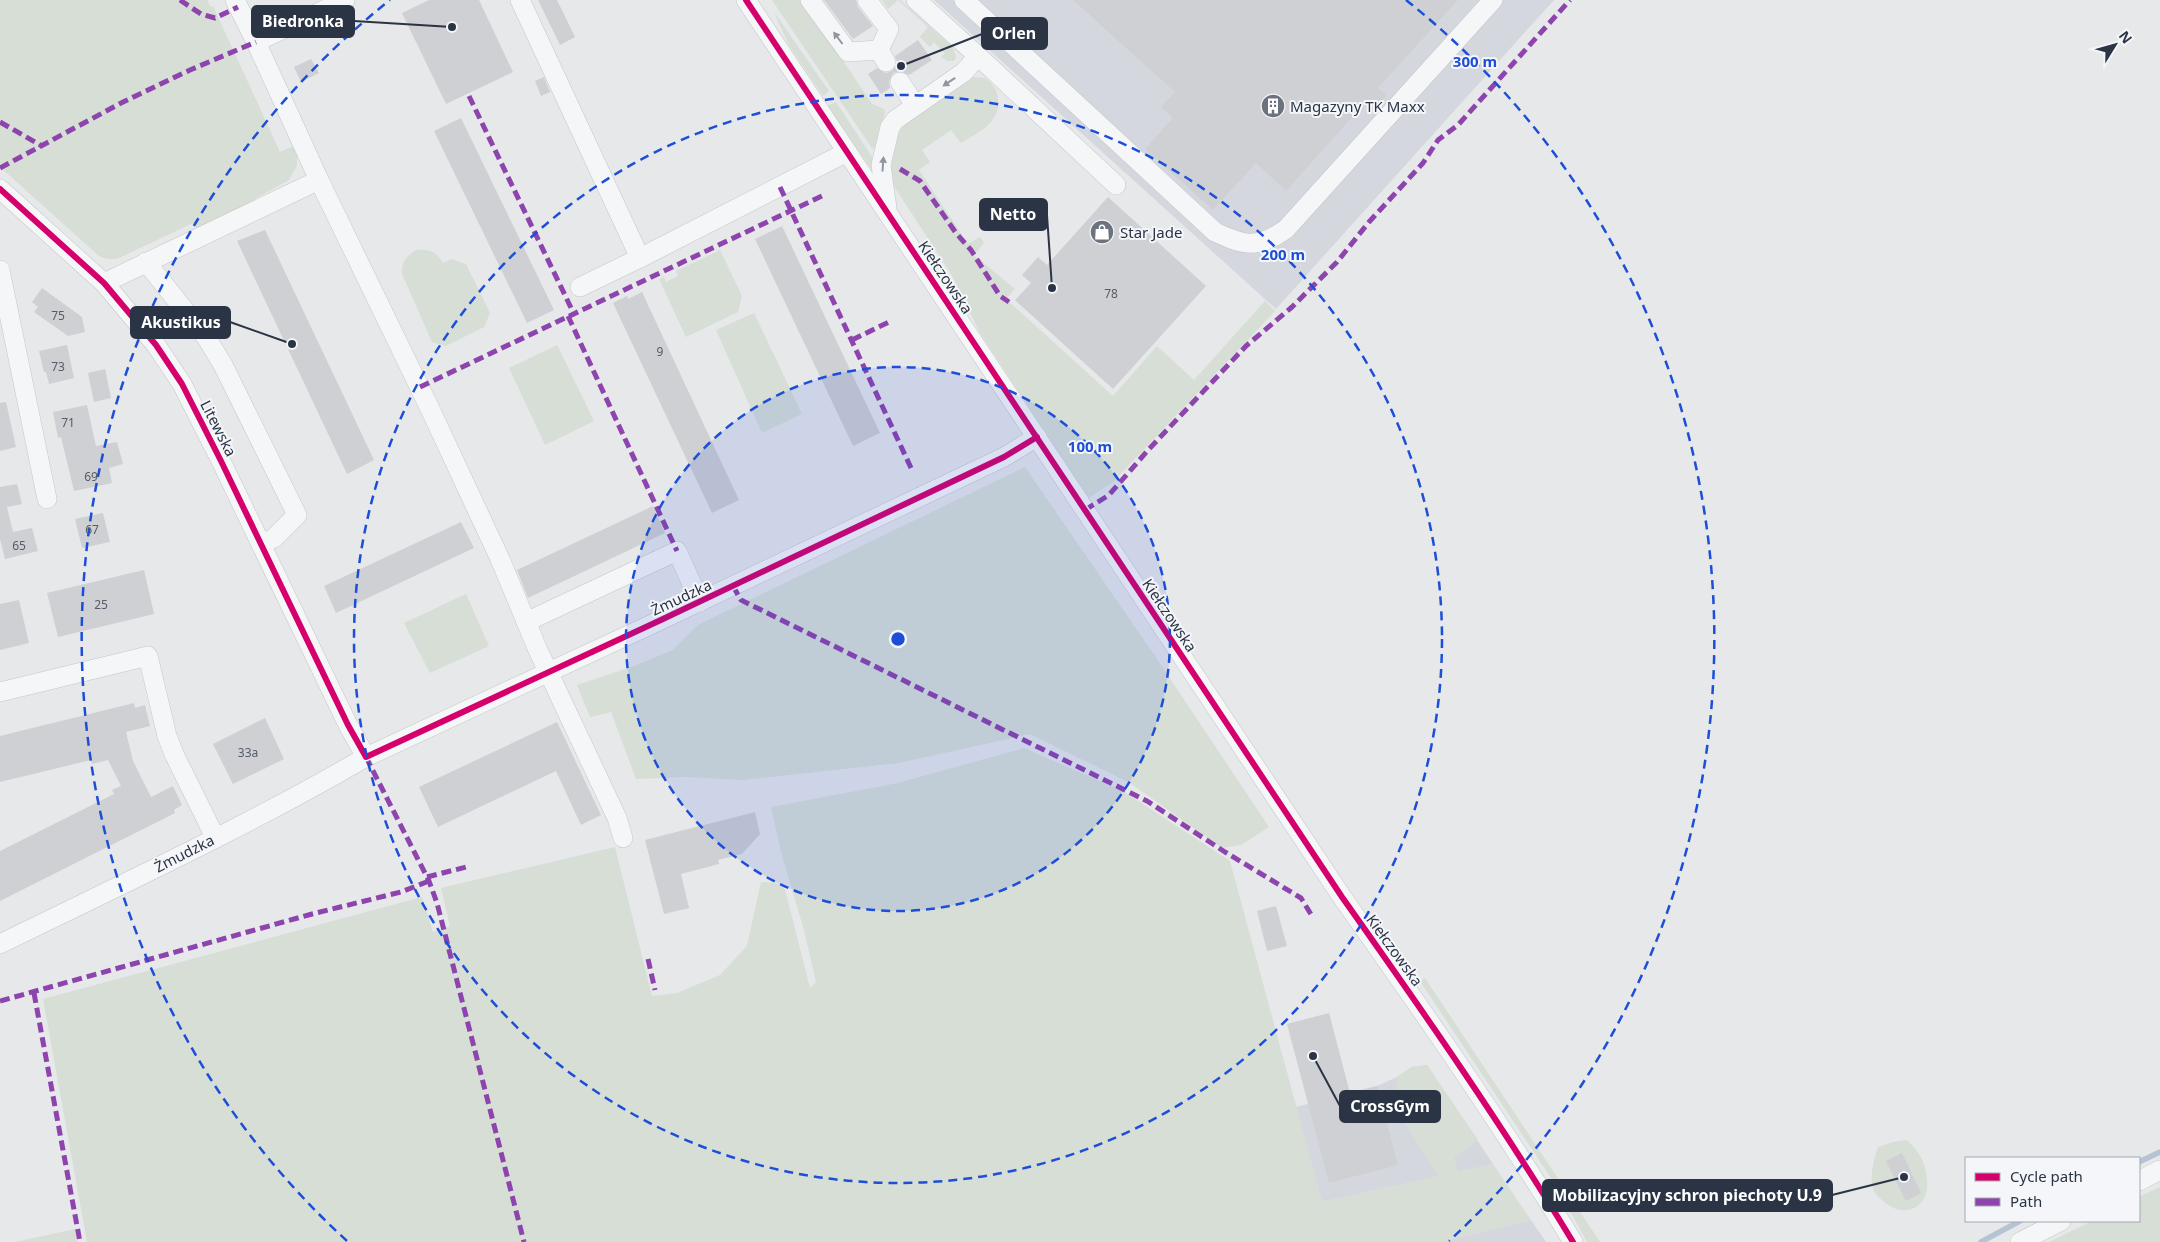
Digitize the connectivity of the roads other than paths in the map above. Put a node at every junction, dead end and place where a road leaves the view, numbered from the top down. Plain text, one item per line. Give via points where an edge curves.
1 (235, 0) edge
2 (345, 0) edge
3 (520, 0) edge
4 (746, 0) edge
5 (810, 0) edge
6 (867, 0) edge
7 (916, 0) edge
8 (964, 0) edge
9 (1493, 0) edge
10 (256, 42) junction
11 (978, 56) junction
12 (900, 82) dead end
13 (915, 105) junction
14 (848, 152) junction
15 (319, 180) junction
16 (1116, 185) dead end
17 (0, 189) edge
18 (888, 212) junction
19 (640, 258) junction
20 (146, 262) junction
21 (0, 270) edge
22 (104, 283) junction
23 (580, 287) dead end
24 (1037, 437) junction
25 (47, 499) dead end
26 (262, 544) junction
27 (700, 602) junction
28 (526, 622) junction
29 (548, 672) junction
30 (0, 692) edge
31 (366, 757) junction
32 (215, 837) junction
33 (623, 838) dead end
34 (0, 944) edge
35 (2160, 1170) edge
36 (2140, 1180) edge
37 (2060, 1222) edge
38 (1573, 1242) edge
39 (2020, 1242) edge

1 - 10 street
2 - 10 street
3 - 19 street
4 - 14 street, Kiełczowska
6 -> 5 street via 888,29 882,56 848,52
7 - 11 street
8 - 9 street via 1215,232 1237,242 1251,243 1273,238 1286,228
10 - 15 street
11 -> 13 street via 964,72
11 - 16 street
12 - 13 street
18 -> 13 street via 881,165 890,127 894,120
14 - 18 street, Kiełczowska
14 - 19 street
15 - 20 street
15 - 28 street via 432,411
17 - 22 street, Litewska
18 - 24 street, Kiełczowska
19 - 23 street
20 - 22 street
20 - 26 street via 206,337 224,365 297,515 274,538
21 - 25 street
22 - 26 street, Litewska via 156,346 182,384
24 - 27 street, Żmudzka via 1004,456
24 - 38 street, Kiełczowska via 1342,897 1427,1016 1523,1160
26 - 31 street, Litewska
27 - 28 street via 677,551
27 - 29 street, Żmudzka
28 - 29 street
29 - 31 street, Żmudzka
29 - 33 street via 617,818
30 - 32 street via 148,656 167,736
31 - 32 street, Żmudzka
32 - 34 street, Żmudzka
35 - 36 street
37 - 39 street

